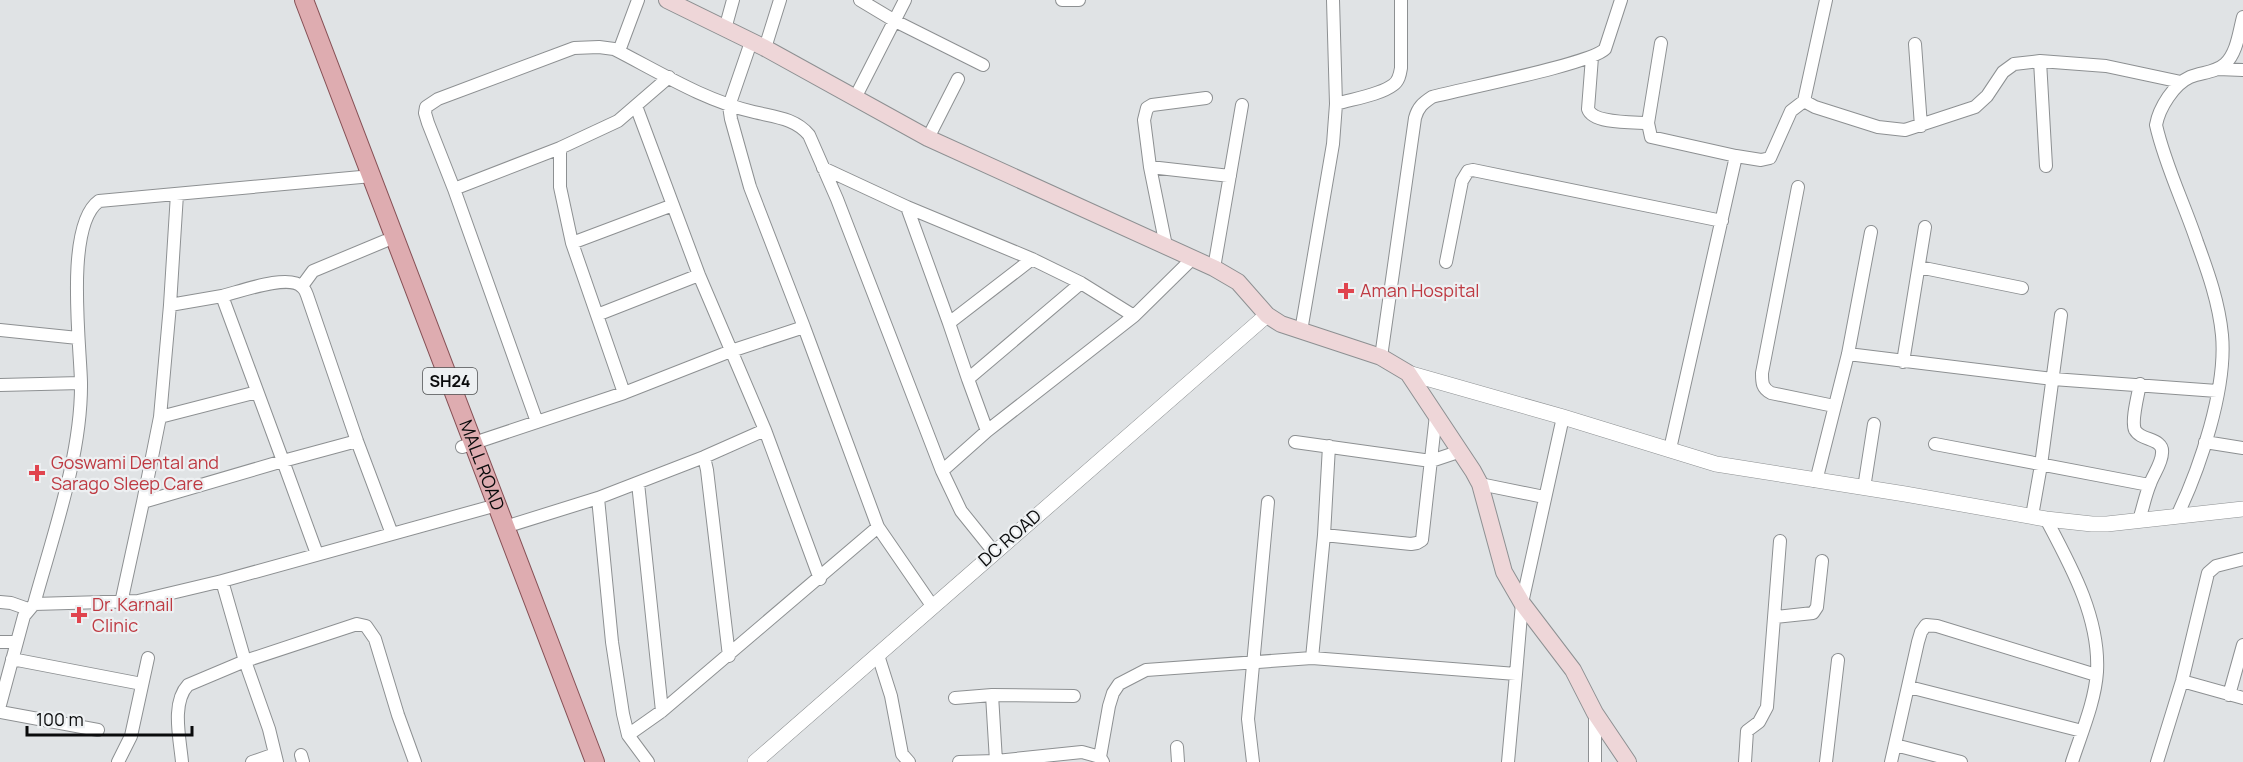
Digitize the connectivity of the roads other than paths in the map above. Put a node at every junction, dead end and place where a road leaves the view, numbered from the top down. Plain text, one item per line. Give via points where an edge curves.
1 (291, 0) edge
2 (304, 0) edge
3 (638, 0) edge
4 (667, 0) edge
5 (733, 0) edge
6 (780, 0) edge
7 (860, 0) edge
8 (905, 0) edge
9 (1062, 0) edge
10 (1080, 0) edge
11 (1333, 0) edge
12 (1401, 0) edge
13 (1621, 0) edge
14 (1826, 0) edge
15 (690, 6) edge
16 (2243, 17) edge
17 (895, 21) junction
18 (725, 29) junction
19 (1662, 43) dead end
20 (1915, 44) dead end
21 (758, 45) junction
22 (619, 51) junction
23 (1592, 57) junction
24 (2040, 61) junction
25 (983, 65) dead end
26 (2218, 69) junction
27 (2243, 70) edge
28 (669, 77) junction
29 (958, 79) dead end
30 (2181, 82) junction
31 (855, 98) junction
32 (1206, 98) dead end
33 (1804, 101) junction
34 (1335, 104) junction
35 (1242, 105) dead end
36 (636, 106) junction
37 (729, 106) junction
38 (1647, 123) junction
39 (1921, 126) junction
40 (928, 138) junction
41 (560, 148) junction
42 (1736, 156) junction
43 (2046, 166) dead end
44 (1150, 167) junction
45 (823, 168) junction
46 (1230, 176) junction
47 (366, 177) junction
48 (1798, 187) dead end
49 (454, 189) junction
50 (177, 194) junction
51 (673, 205) junction
52 (907, 207) junction
53 (1722, 221) junction
54 (1925, 227) dead end
55 (1871, 232) dead end
56 (385, 241) junction
57 (572, 243) junction
58 (1166, 246) junction
59 (1193, 258) junction
60 (1032, 259) junction
61 (1446, 262) dead end
62 (1919, 267) junction
63 (1214, 268) junction
64 (699, 275) junction
65 (1081, 283) junction
66 (302, 286) junction
67 (2022, 288) dead end
68 (222, 296) junction
69 (170, 304) junction
70 (597, 315) junction
71 (1267, 315) junction
72 (2061, 315) dead end
73 (1134, 316) junction
74 (949, 323) junction
75 (804, 327) junction
76 (0, 330) edge
77 (1301, 331) junction
78 (78, 338) junction
79 (731, 351) junction
80 (1848, 354) junction
81 (1381, 357) junction
82 (1903, 362) junction
83 (1408, 373) junction
84 (2054, 379) junction
85 (968, 380) junction
86 (81, 383) junction
87 (2140, 384) junction
88 (0, 385) edge
89 (2217, 391) junction
90 (257, 392) junction
91 (624, 393) junction
92 (1834, 406) junction
93 (1436, 415) junction
94 (160, 417) junction
95 (1563, 417) junction
96 (537, 422) junction
97 (1874, 424) dead end
98 (765, 430) junction
99 (987, 431) junction
100 (357, 441) junction
101 (1295, 442) dead end
102 (2205, 442) junction
103 (1935, 444) dead end
104 (468, 445) junction
105 (1329, 446) junction
106 (2243, 448) edge
107 (1670, 450) junction
108 (1461, 451) junction
109 (704, 458) junction
110 (283, 461) junction
111 (1431, 461) junction
112 (2041, 465) junction
113 (942, 471) junction
114 (1816, 482) junction
115 (638, 483) junction
116 (1480, 484) junction
117 (2149, 484) junction
118 (1864, 488) junction
119 (1544, 497) junction
120 (598, 498) junction
121 (142, 502) junction
122 (1268, 502) dead end
123 (491, 506) junction
124 (2242, 512) edge
125 (2177, 516) junction
126 (2039, 517) junction
127 (2139, 520) junction
128 (506, 527) junction
129 (878, 527) junction
130 (392, 534) junction
131 (1324, 535) junction
132 (1780, 541) dead end
133 (994, 552) junction
134 (317, 554) junction
135 (2243, 559) edge
136 (1822, 561) dead end
137 (820, 579) junction
138 (222, 581) junction
139 (0, 602) edge
140 (121, 603) junction
141 (1522, 603) junction
142 (31, 607) junction
143 (933, 608) junction
144 (1775, 617) junction
145 (0, 642) edge
146 (16, 642) junction
147 (2243, 645) edge
148 (878, 655) junction
149 (729, 656) junction
150 (148, 658) dead end
151 (1312, 658) junction
152 (12, 659) junction
153 (1838, 660) dead end
154 (245, 661) junction
155 (1252, 662) junction
156 (1516, 674) junction
157 (2097, 675) junction
158 (2182, 681) junction
159 (142, 684) junction
160 (1909, 687) junction
161 (992, 695) junction
162 (2229, 695) junction
163 (1074, 696) dead end
164 (955, 698) dead end
165 (2243, 698) edge
166 (0, 704) edge
167 (662, 711) junction
168 (0, 712) edge
169 (1595, 713) junction
170 (98, 729) dead end
171 (2082, 731) junction
172 (628, 735) junction
173 (1896, 745) junction
174 (1177, 747) dead end
175 (276, 758) edge
176 (1101, 759) edge
177 (996, 761) edge
178 (2077, 761) edge
179 (118, 762) edge
180 (182, 762) edge
181 (252, 762) edge
182 (415, 762) edge
183 (582, 762) edge
184 (595, 762) edge
185 (648, 762) edge
186 (755, 762) edge
187 (909, 762) edge
188 (959, 762) edge
189 (968, 762) edge
190 (1178, 762) edge
191 (1253, 762) edge
192 (1508, 762) edge
193 (1595, 762) edge
194 (1628, 762) edge
195 (1745, 762) edge
196 (1826, 762) edge
197 (1891, 762) edge
198 (1961, 762) edge
199 (2157, 762) edge

1 - 47 main road, MALL ROAD / SH24
2 - 47 main road, MALL ROAD / SH24
3 - 22 street
4 - 15 main road
5 - 18 street
6 - 21 street
7 - 17 street
8 - 17 street
9 - 10 street
11 - 34 street
12 - 34 street via 1399,78 1383,90
13 - 23 street via 1605,49
14 - 33 street
15 - 18 main road
16 - 26 street via 2234,49
17 - 25 street
17 - 31 street
18 - 21 main road
19 - 38 street
20 - 39 street
21 - 31 main road
21 - 37 street
22 - 28 street
22 - 49 street via 599,46 574,48 429,103 425,113
23 - 38 street via 1590,114 1595,118
23 - 81 street via 1432,97 1418,110
24 - 30 street via 2106,66
24 - 39 street via 2013,64 1975,107
24 - 43 street
26 - 27 street
26 - 30 street
28 - 36 street
28 - 37 street
29 - 40 street
30 - 89 street via 2156,125 2216,303 2222,335
31 - 40 main road
32 - 44 street via 1147,108 1144,120
33 - 39 street via 1890,129
33 - 42 street via 1791,111 1770,158
34 - 77 street via 1331,160
35 - 46 street
36 - 41 street via 618,121
36 - 51 street
37 - 45 street via 797,123 808,135
37 - 75 street via 750,187
38 - 42 street via 1655,139
40 - 58 main road
41 - 49 street
41 - 57 street via 561,194
42 - 53 street
44 - 46 street
44 - 58 street
45 - 52 street
45 - 113 street
46 - 63 street
47 - 50 street
47 - 56 main road, MALL ROAD / SH24
47 - 104 main road, MALL ROAD / SH24
48 - 92 street via 1762,384 1771,393
49 - 96 street
50 - 69 street
50 - 78 street via 99,201 91,207 83,227 78,270
51 - 57 street
51 - 64 street
52 - 60 street
52 - 74 street
53 - 61 street via 1473,170 1462,181
53 - 107 street
54 - 62 street
55 - 80 street
56 - 66 street via 313,271
56 - 104 main road, MALL ROAD / SH24
57 - 70 street
58 - 59 main road
59 - 63 main road
59 - 73 street
60 - 65 street
60 - 74 street
62 - 67 street
62 - 82 street
63 - 71 main road via 1238,282
64 - 70 street
64 - 79 street
65 - 73 street
65 - 85 street
66 - 68 street via 278,282
66 - 100 street
68 - 69 street
68 - 90 street
69 - 94 street
70 - 91 street
71 - 77 main road
71 - 133 street, DC ROAD
72 - 84 street
73 - 99 street
74 - 85 street
75 - 79 street
75 - 129 street
76 - 78 street
77 - 81 main road
78 - 86 street
79 - 91 street
79 - 98 street
80 - 82 street
80 - 92 street
81 - 83 main road
82 - 84 street
83 - 93 main road
83 - 95 street
84 - 87 street
84 - 112 street
85 - 99 street
86 - 88 street
86 - 142 street via 66,486
87 - 89 street
87 - 117 street via 2135,430 2157,442 2163,453
89 - 102 street
90 - 94 street
90 - 110 street
91 - 96 street
92 - 114 street
93 - 108 main road
93 - 111 street
94 - 121 street
95 - 107 street
95 - 119 street
96 - 104 street
97 - 118 street
98 - 109 street
98 - 137 street
99 - 113 street
100 - 110 street
100 - 130 street
101 - 105 street
102 - 106 street
102 - 125 street
103 - 112 street
104 - 123 main road, MALL ROAD / SH24
105 - 111 street
105 - 131 street
107 - 114 street via 1716,464
108 - 111 street
108 - 116 main road
109 - 115 street
109 - 149 street
110 - 121 street
110 - 134 street
111 - 131 street via 1422,540 1417,543
112 - 117 street
112 - 126 street
113 - 133 street via 961,511
114 - 118 street
115 - 120 street
115 - 167 street
116 - 119 street
116 - 141 main road via 1504,572
117 - 127 street
118 - 126 street
119 - 141 street
120 - 128 street
120 - 172 street via 612,642
121 - 140 street
122 - 155 street
123 - 128 main road, MALL ROAD / SH24
123 - 130 street
123 - 183 main road, MALL ROAD / SH24
124 - 125 street
125 - 127 street
126 - 127 street via 2092,524
126 - 157 street via 2063,551 2087,608 2095,639
128 - 184 main road, MALL ROAD / SH24
129 - 137 street
129 - 143 street
130 - 134 street
131 - 151 street
132 - 144 street
133 - 143 street, DC ROAD
134 - 138 street
135 - 158 street via 2216,566 2208,573
136 - 144 street via 1813,613
137 - 149 street
138 - 140 street
138 - 154 street
139 - 142 street
140 - 142 street
141 - 156 street
141 - 169 main road via 1573,669
142 - 146 street
143 - 148 street, DC ROAD
144 - 195 street via 1767,707 1759,723 1747,731
145 - 146 street
146 - 152 street
147 - 162 street
148 - 186 street, DC ROAD
148 - 187 street via 902,754
149 - 167 street
150 - 159 street
151 - 155 street
151 - 156 street
152 - 159 street
152 - 166 street
153 - 196 street
154 - 175 street
154 - 180 street via 188,685 181,692 178,702
154 - 182 street via 348,626 366,626 375,639
155 - 176 street via 1146,670 1126,679 1119,684 1108,706
155 - 191 street via 1248,719
156 - 192 street
157 - 160 street via 1926,625 1918,642
157 - 171 street
158 - 162 street
158 - 199 street
159 - 179 street via 131,736
160 - 171 street
160 - 173 street
161 - 163 street
161 - 164 street
161 - 177 street
162 - 165 street
167 - 172 street
168 - 170 street
169 - 193 street
169 - 194 main road
171 - 178 street
172 - 185 street
173 - 197 street
173 - 198 street
174 - 190 street
175 - 181 street
176 - 177 street via 1082,752
177 - 189 street
188 - 189 street

